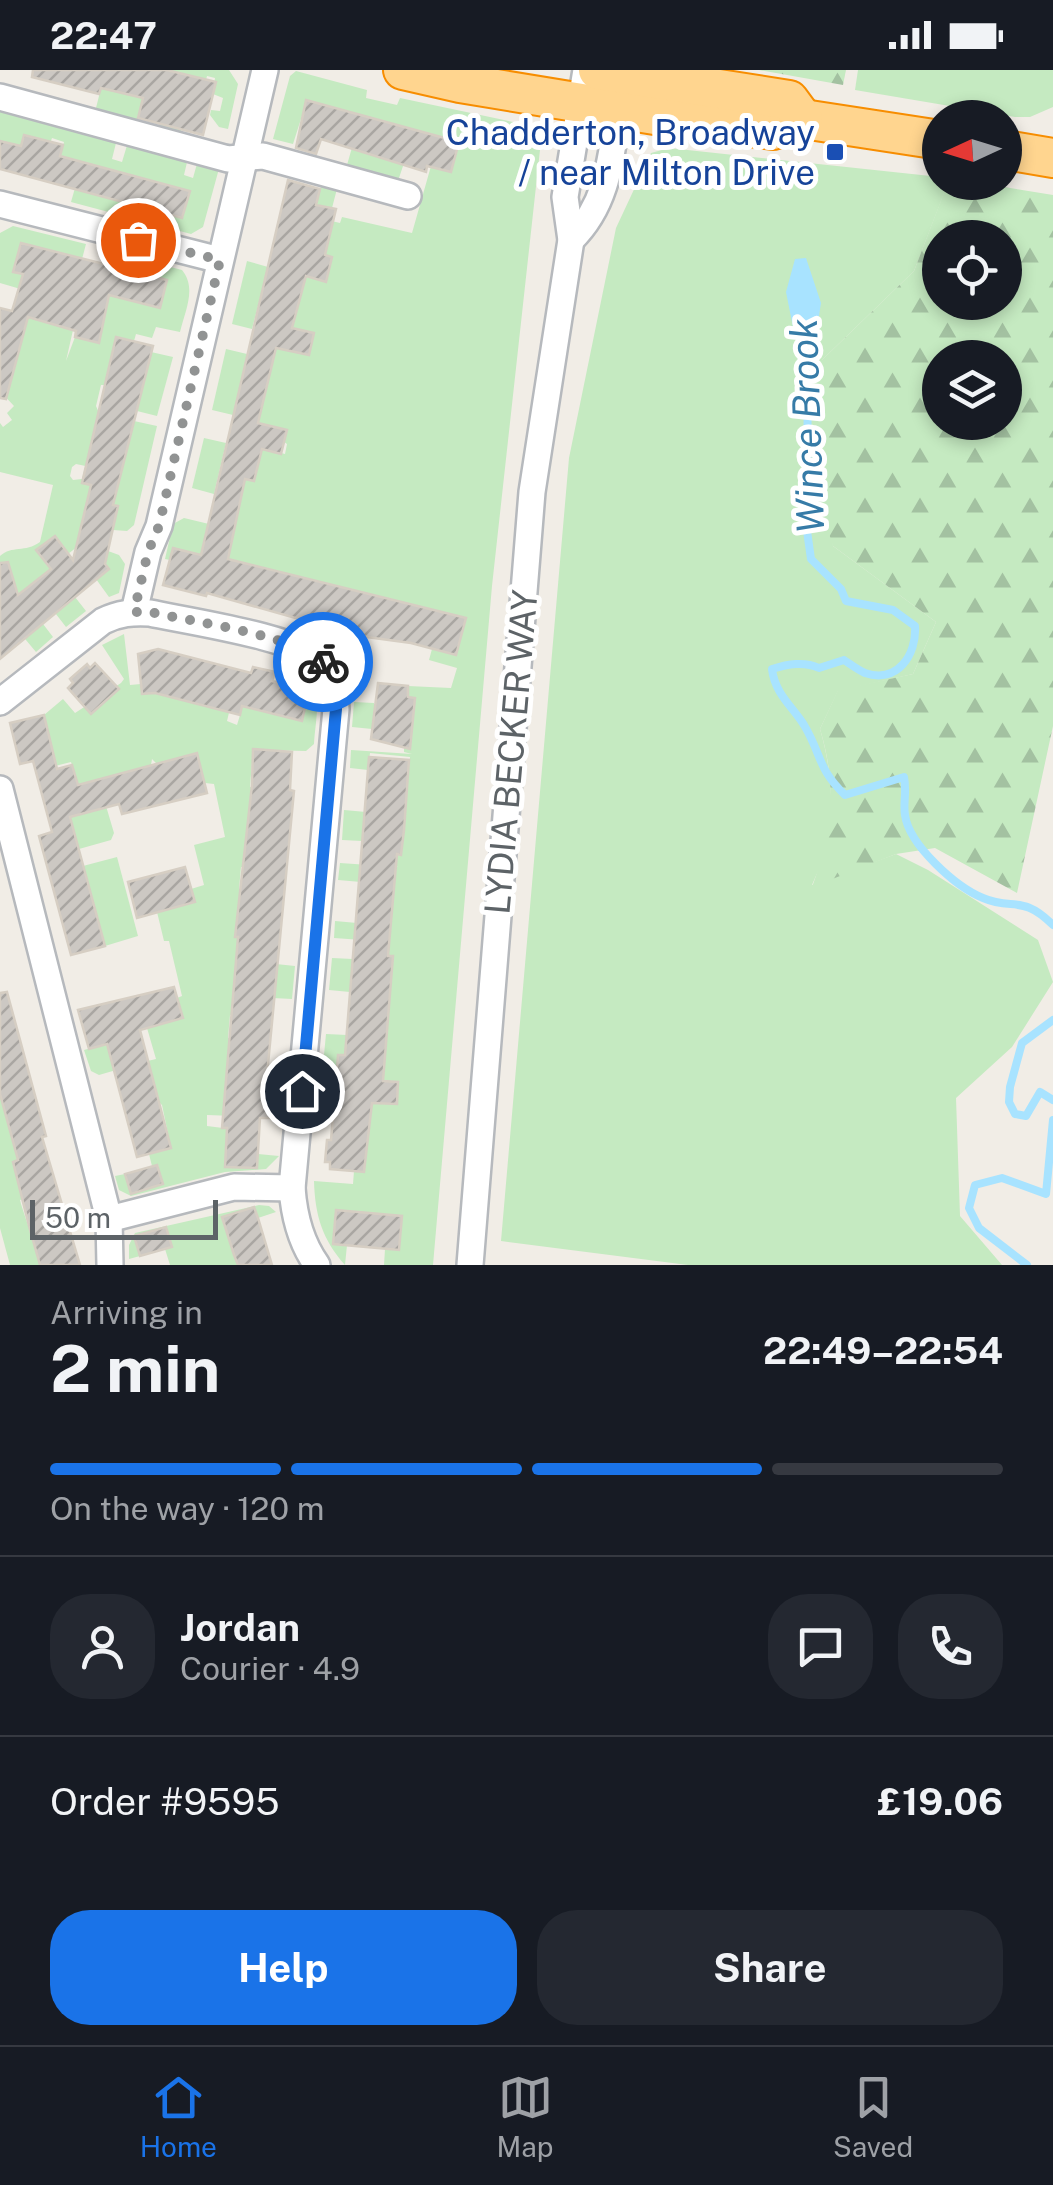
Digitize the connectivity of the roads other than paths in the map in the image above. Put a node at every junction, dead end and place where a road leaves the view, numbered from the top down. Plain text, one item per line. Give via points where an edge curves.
1 (265, 70) edge
2 (402, 70) edge
3 (613, 85) edge
4 (582, 87) edge
5 (0, 97) edge
6 (922, 137) edge
7 (1022, 153) edge
8 (245, 157) junction
9 (1053, 158) edge
10 (408, 196) dead end
11 (0, 204) edge
12 (571, 240) junction
13 (220, 260) junction
14 (134, 612) junction
15 (0, 702) edge
16 (0, 789) edge
17 (292, 1188) junction
18 (109, 1219) junction
19 (110, 1265) edge
20 (317, 1265) edge
21 (470, 1265) edge

1 - 8 street
2 - 4 highway
3 - 4 highway
3 - 6 highway via 773,130 803,119
3 - 12 street, LYDIA BECKER WAY via 602,198
4 - 12 street, LYDIA BECKER WAY via 565,198
5 - 8 street via 228,158
7 - 9 highway
8 - 10 street via 263,156
8 - 13 street
11 - 13 street
12 - 21 street, LYDIA BECKER WAY via 532,492
13 - 14 street
14 - 15 street via 103,621
14 - 17 street via 306,649 334,682
16 - 18 street
17 - 18 street via 234,1188
17 - 20 street via 305,1245
18 - 19 street

